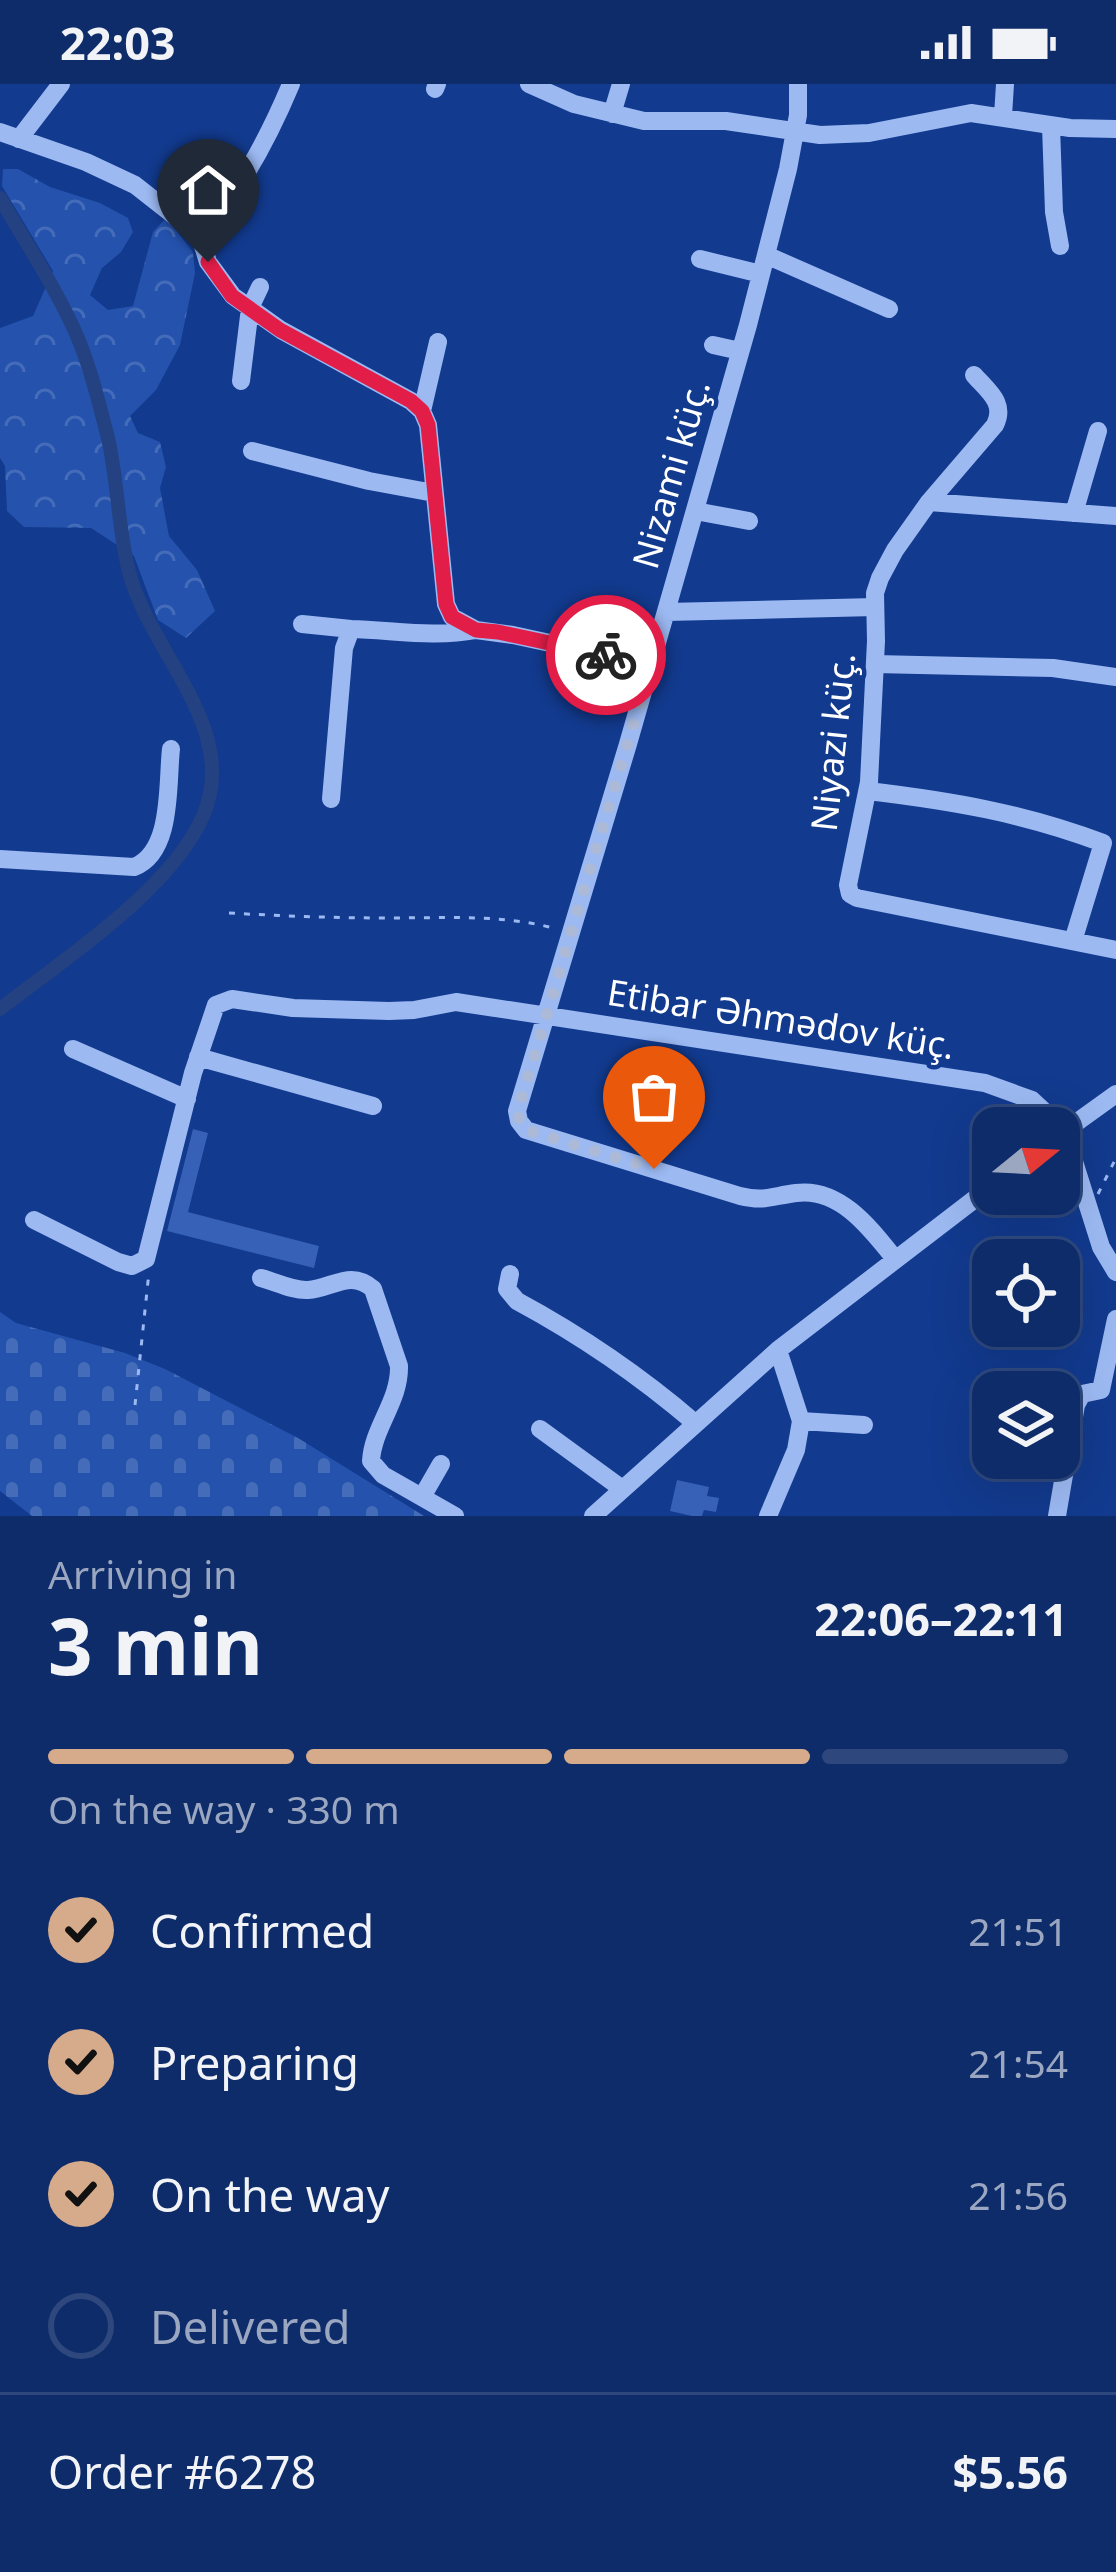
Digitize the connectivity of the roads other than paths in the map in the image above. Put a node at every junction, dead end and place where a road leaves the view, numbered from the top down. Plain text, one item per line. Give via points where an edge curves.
1 (61, 84) edge
2 (291, 84) edge
3 (529, 84) edge
4 (621, 84) edge
5 (798, 84) edge
6 (1005, 84) edge
7 (612, 114) junction
8 (1003, 116) junction
9 (1051, 126) junction
10 (1116, 129) edge
11 (0, 132) edge
12 (795, 132) junction
13 (19, 140) junction
14 (200, 236) junction
15 (1060, 246) dead end
16 (700, 259) dead end
17 (764, 264) junction
18 (260, 287) dead end
19 (250, 308) junction
20 (890, 309) dead end
21 (438, 342) dead end
22 (713, 345) dead end
23 (740, 351) junction
24 (974, 375) dead end
25 (241, 382) dead end
26 (422, 411) junction
27 (1098, 431) dead end
28 (252, 452) dead end
29 (434, 493) junction
30 (929, 502) junction
31 (695, 511) junction
32 (1074, 513) junction
33 (1116, 516) edge
34 (749, 520) dead end
35 (875, 607) junction
36 (666, 611) junction
37 (302, 624) dead end
38 (351, 629) junction
39 (476, 630) junction
40 (875, 664) junction
41 (651, 665) junction
42 (1116, 677) edge
43 (171, 749) dead end
44 (868, 790) junction
45 (331, 799) dead end
46 (1110, 845) edge
47 (0, 859) edge
48 (1072, 941) junction
49 (1116, 950) edge
50 (545, 1017) junction
51 (73, 1049) dead end
52 (198, 1058) junction
53 (1116, 1094) edge
54 (187, 1099) junction
55 (373, 1106) dead end
56 (1039, 1107) edge
57 (1080, 1119) edge
58 (1080, 1185) edge
59 (972, 1201) edge
60 (34, 1220) dead end
61 (895, 1259) junction
62 (1116, 1272) edge
63 (510, 1274) dead end
64 (260, 1278) dead end
65 (1116, 1319) edge
66 (778, 1350) junction
67 (1108, 1391) edge
68 (801, 1421) junction
69 (695, 1423) junction
70 (864, 1425) dead end
71 (540, 1429) dead end
72 (441, 1464) dead end
73 (621, 1489) junction
74 (422, 1497) junction
75 (455, 1516) edge
76 (592, 1516) edge
77 (768, 1516) edge
78 (1057, 1516) edge

1 - 13 street
2 - 14 street via 260,152
3 - 7 street
4 - 7 street
5 - 12 street, Nizami küç.
6 - 8 street
7 - 12 street
8 - 9 street
8 - 12 street via 971,113 869,133
9 - 10 street
9 - 15 street
11 - 13 street
12 - 17 street, Nizami küç.
13 - 14 street via 135,185
14 - 19 street via 219,280
16 - 17 street
17 - 20 street
17 - 23 street, Nizami küç.
18 - 19 street
19 - 25 street
19 - 26 street
21 - 26 street
22 - 23 street
23 - 31 street, Nizami küç.
24 - 30 street, Niyazi küç. via 1000,415
26 - 29 street
27 - 32 street
28 - 29 street
29 - 39 street via 446,604
30 - 32 street
30 - 35 street, Niyazi küç. via 880,578
31 - 34 street
31 - 36 street, Nizami küç.
32 - 33 street
35 - 36 street
35 - 40 street, Niyazi küç.
36 - 41 street, Nizami küç.
37 - 38 street
38 - 39 street via 434,636
38 - 45 street
39 - 41 street
40 - 42 street
40 - 44 street, Niyazi küç.
41 - 50 street, Nizami küç.
43 - 47 street via 162,837 144,863
44 - 46 street via 1011,812
44 - 48 street, Niyazi küç. via 850,894
46 - 48 street
48 - 49 street, Niyazi küç.
50 - 52 street, Etibar Əhmədov küç. via 456,1002 389,1010 232,999 216,1004
50 - 56 street, Etibar Əhmədov küç. via 986,1083
50 - 61 street, Nizami küç. via 518,1111 526,1130 758,1200 826,1197 849,1208
51 - 54 street
52 - 54 street, Etibar Əhmədov küç.
52 - 55 street
53 - 57 street
54 - 60 street, Etibar Əhmədov küç. via 146,1259 118,1262
58 - 62 street
59 - 61 street
61 - 66 street
63 - 69 street via 517,1301 598,1347
64 - 74 street via 310,1290 353,1277 373,1289 399,1377 371,1461
65 - 67 street
66 - 68 street
66 - 69 street
67 - 78 street via 1082,1394 1076,1405
68 - 70 street
68 - 77 street
69 - 73 street
71 - 73 street
72 - 74 street
73 - 76 street
74 - 75 street

